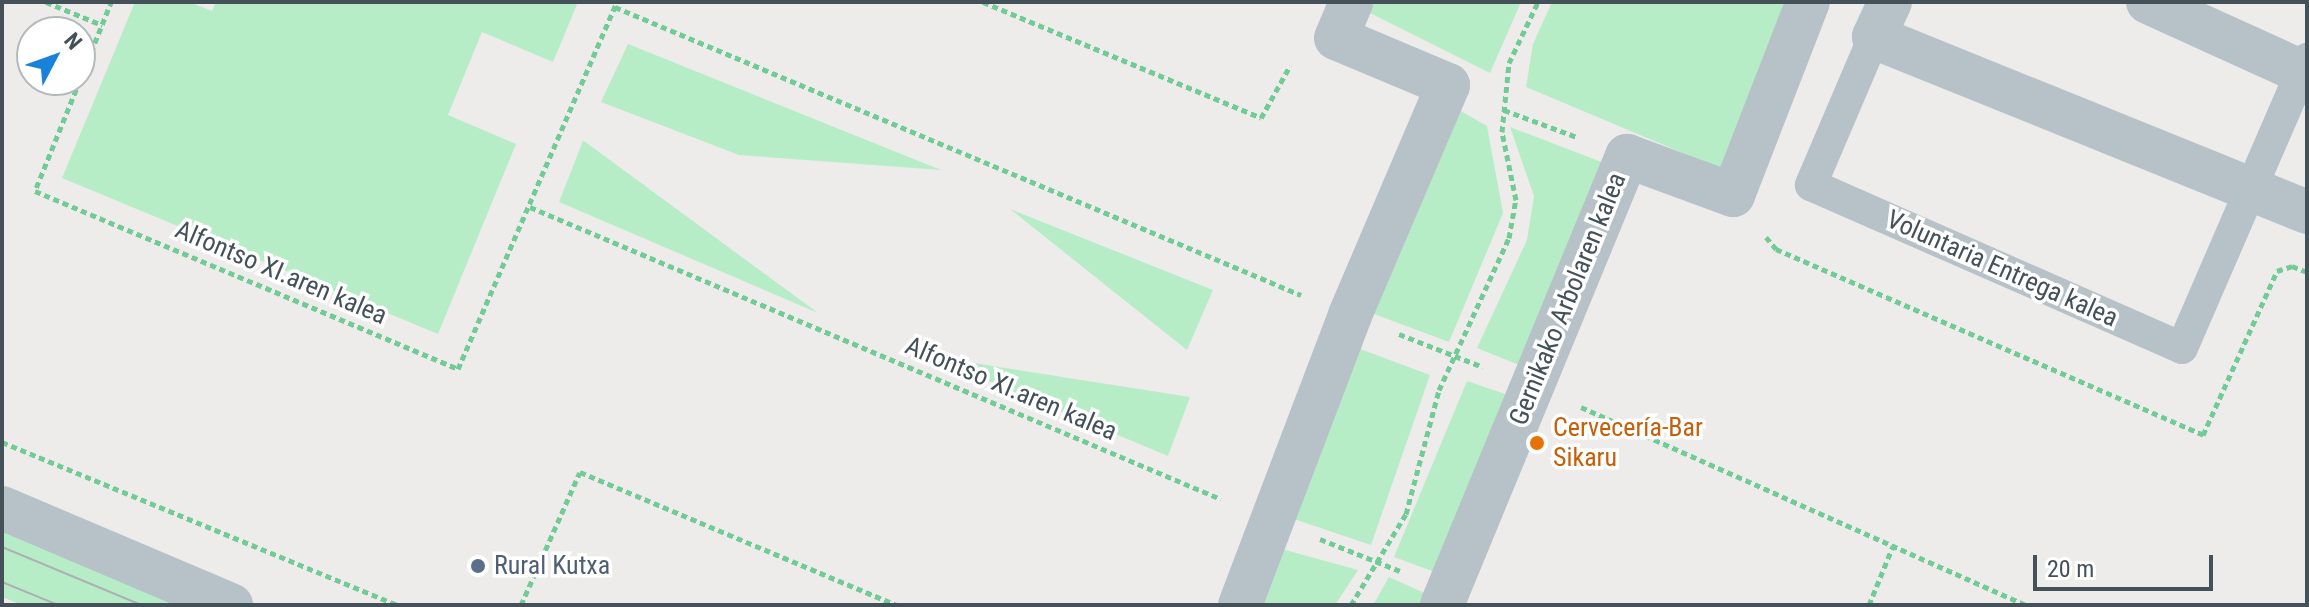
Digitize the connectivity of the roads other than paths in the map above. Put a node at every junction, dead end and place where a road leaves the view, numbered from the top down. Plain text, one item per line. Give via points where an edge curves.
1 (1808, 2) edge
2 (2148, 2) edge
3 (1344, 20) edge
4 (1882, 20) edge
5 (2305, 69) edge
6 (2253, 191) junction
7 (2307, 212) edge
8 (2, 508) edge
9 (1445, 599) edge
10 (231, 605) edge
11 (1240, 605) edge

1 - 9 street, Gernikako Arbolaren kalea via 1733,195 1627,156
2 - 5 street, Voluntaria Entrega kalea
3 - 11 street via 1448,85 1350,315
4 - 6 street, Voluntaria Entrega kalea
4 - 6 lane, Voluntaria Entrega kalea via 1811,185 2182,348
5 - 6 lane, Voluntaria Entrega kalea
6 - 7 street, Voluntaria Entrega kalea
8 - 10 street

